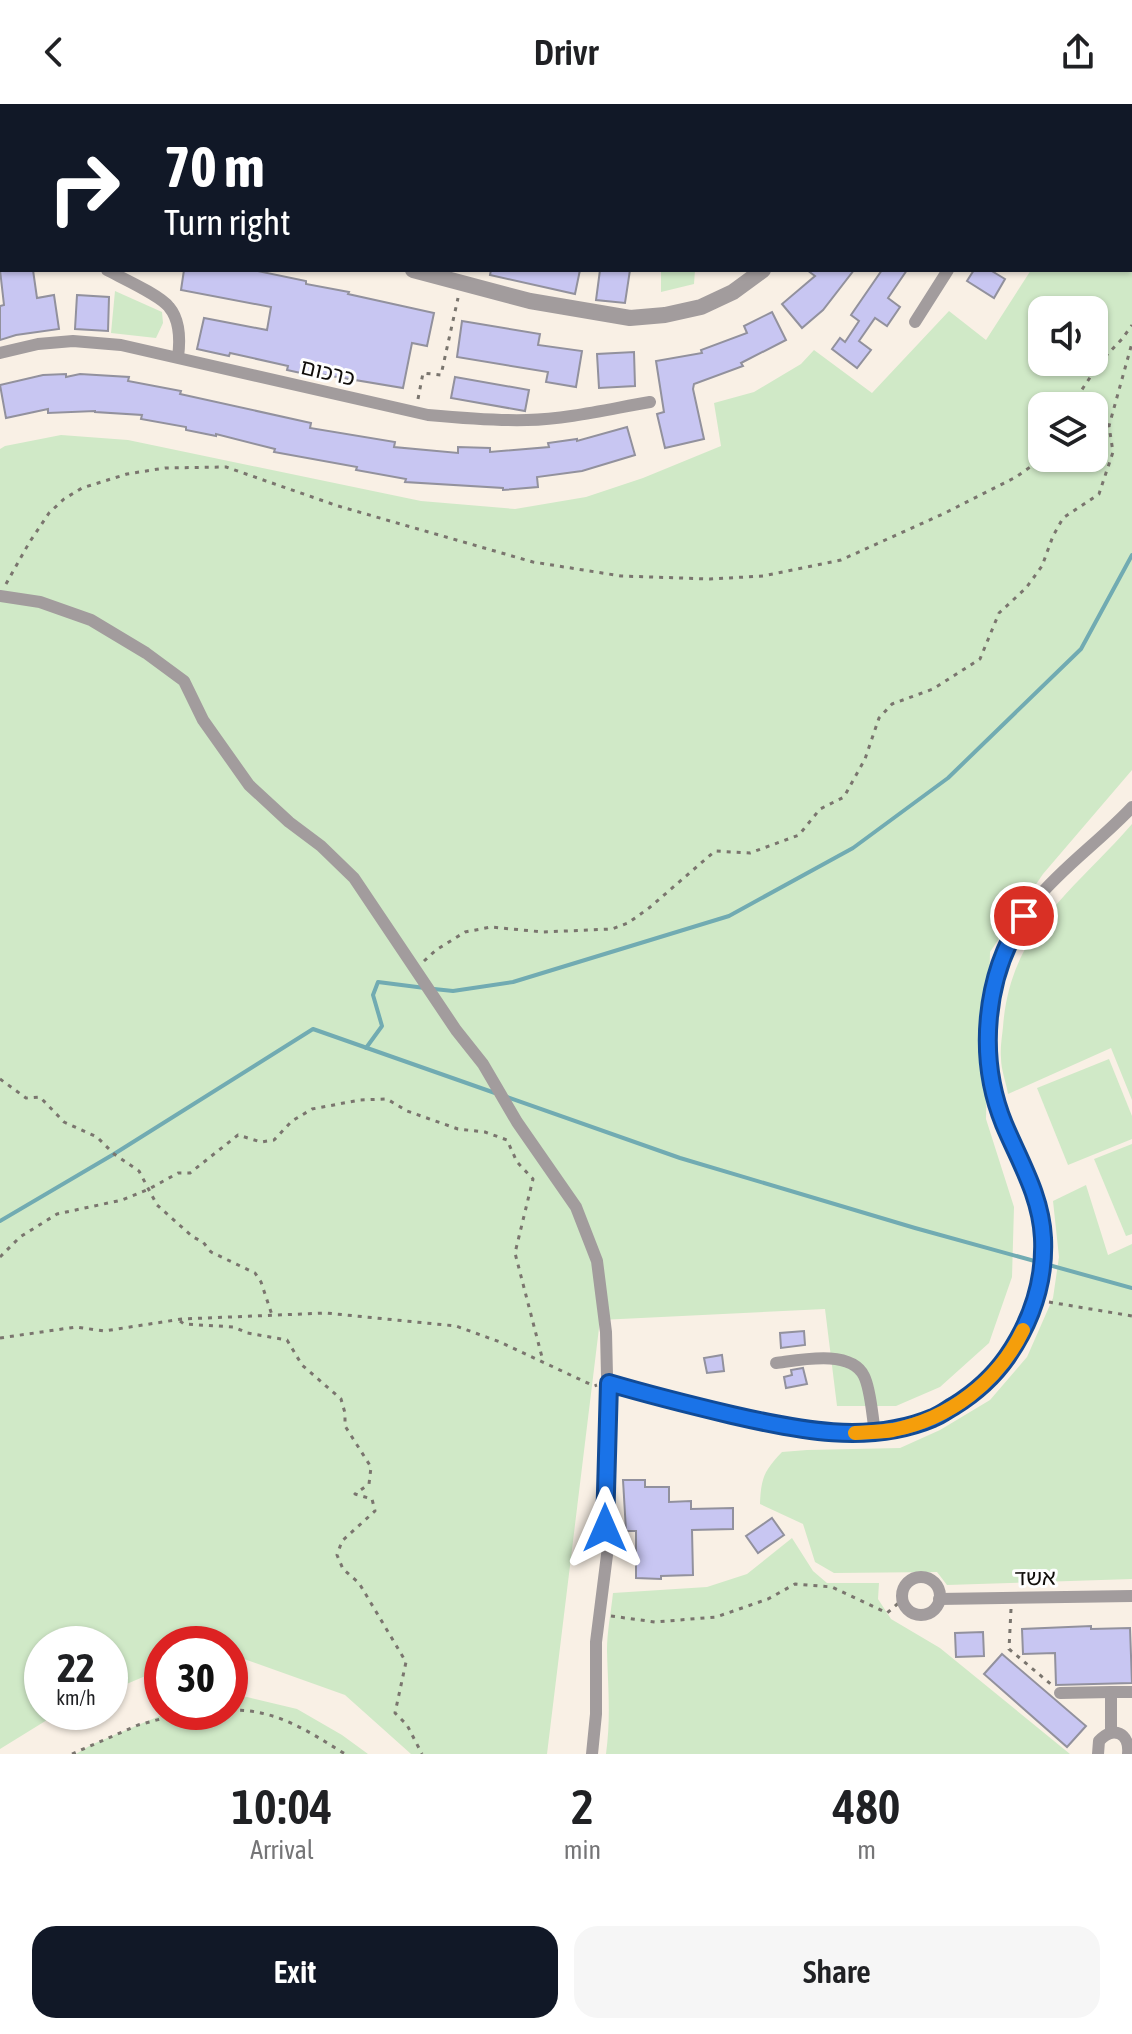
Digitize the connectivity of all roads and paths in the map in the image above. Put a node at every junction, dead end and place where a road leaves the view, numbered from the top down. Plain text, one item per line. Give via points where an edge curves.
1 (111, 272) edge
2 (424, 272) edge
3 (760, 272) edge
4 (947, 272) edge
5 (452, 277) edge
6 (915, 322) dead end
7 (1132, 325) edge
8 (1132, 343) edge
9 (0, 353) edge
10 (178, 357) junction
11 (1080, 392) edge
12 (650, 402) dead end
13 (416, 413) junction
14 (1028, 468) edge
15 (0, 595) edge
16 (1132, 807) edge
17 (416, 970) junction
18 (0, 1079) edge
19 (149, 1189) junction
20 (0, 1257) edge
21 (1035, 1300) junction
22 (272, 1315) junction
23 (1132, 1316) edge
24 (177, 1320) junction
25 (0, 1338) edge
26 (543, 1361) junction
27 (776, 1363) dead end
28 (609, 1383) junction
29 (875, 1432) junction
30 (1132, 1596) edge
31 (1011, 1598) junction
32 (939, 1599) junction
33 (902, 1600) junction
34 (600, 1614) junction
35 (1111, 1692) junction
36 (1132, 1692) edge
37 (1060, 1693) joint
38 (248, 1710) edge
39 (144, 1723) edge
40 (1111, 1732) junction
41 (1129, 1751) edge
42 (72, 1754) edge
43 (345, 1754) edge
44 (422, 1754) edge
45 (592, 1754) edge
46 (1098, 1754) edge

1 - 10 street via 169,306 180,342
2 - 5 street
3 - 5 street via 701,307 630,318 530,301
4 - 6 street
5 - 13 path via 441,375 423,373
7 - 11 path
8 - 17 path via 1109,426 1113,452 1099,494 1063,518 1042,566 999,613 980,659 933,689 892,704 879,718 844,797 820,809 799,835 750,853 715,851 628,923 612,929 543,932 491,927 465,932
9 - 10 street, כרכום via 73,341
10 - 13 street, כרכום
12 - 13 street, כרכום via 529,420
14 - 15 path via 841,560 763,576 710,579 621,576 533,562 338,506 226,467 165,468 127,474 64,499 29,543
15 - 17 street via 91,620 184,681 203,720 249,785 354,878
16 - 21 street via 1037,896 1011,935 989,1012 991,1082 1039,1206 1043,1239
17 - 28 street via 576,1207 597,1261
18 - 19 path via 26,1098 40,1097 64,1122 97,1137 139,1171
19 - 20 path via 57,1214
19 - 22 path via 157,1205 211,1252 255,1273
19 - 26 path via 178,1173 190,1173 238,1135 274,1140 312,1109 360,1100 387,1099 458,1129 507,1140 533,1179 515,1253
21 - 23 path
21 - 29 street via 1019,1340 968,1397 934,1418
22 - 24 path
22 - 26 path via 326,1313 456,1326
24 - 25 path
24 - 44 path via 287,1340 302,1365 341,1399 345,1426 371,1467 369,1484 355,1494 372,1499 375,1511 342,1541 337,1555 406,1662 395,1713
26 - 28 path via 594,1386
27 - 29 street via 814,1358 858,1367 866,1378
28 - 29 street via 811,1431
28 - 34 street via 608,1547
30 - 31 street, אשד
31 - 32 street, אשד
31 - 37 path via 1009,1649
32 - 33 street via 922,1615 909,1611
32 - 33 street via 934,1583 918,1578 904,1587
33 - 34 path via 887,1613 832,1587 795,1584 716,1617 655,1622
34 - 45 street
35 - 36 street
35 - 37 street
35 - 40 street
38 - 43 path via 290,1721
39 - 42 path
40 - 41 street via 1126,1738
40 - 46 street via 1099,1741

